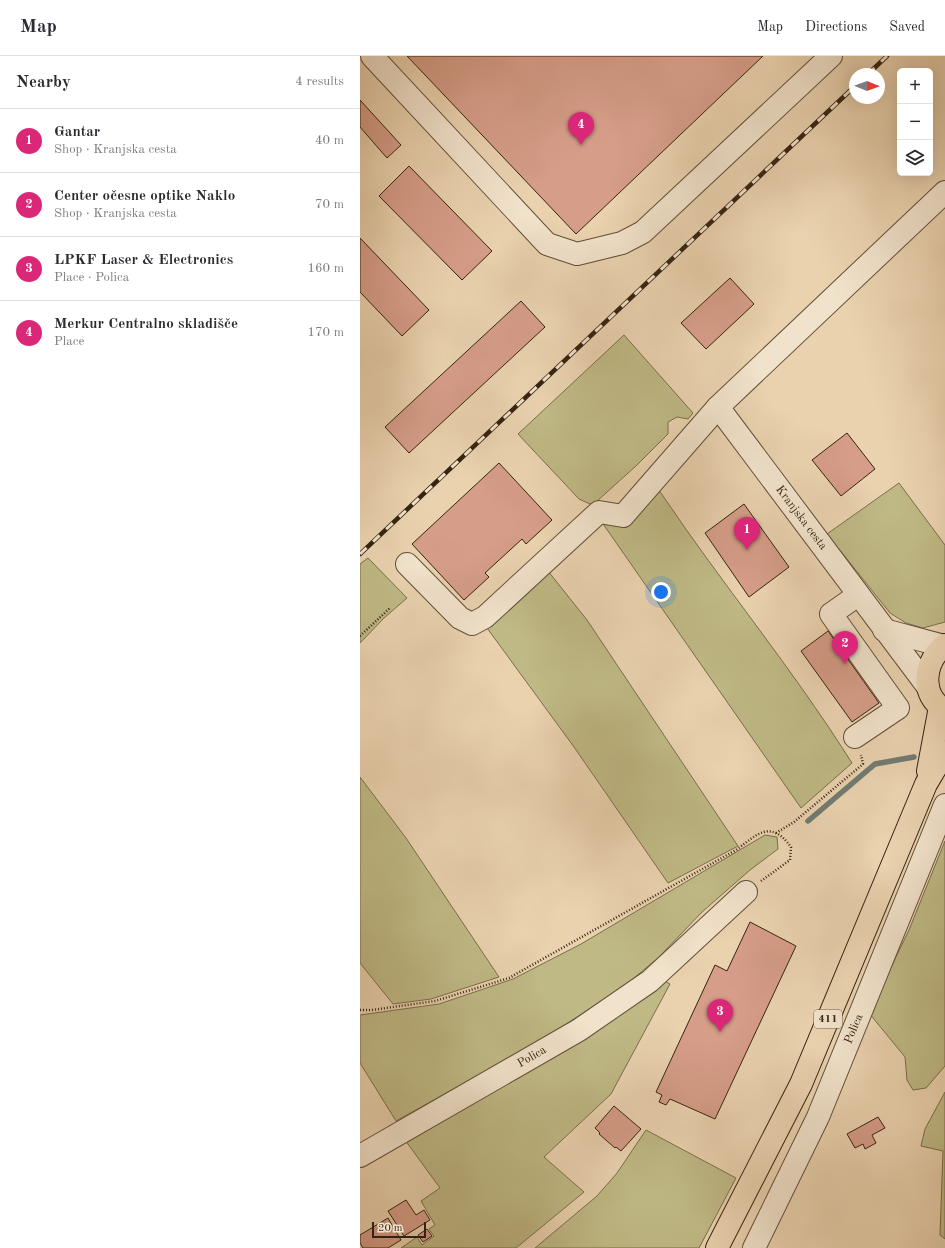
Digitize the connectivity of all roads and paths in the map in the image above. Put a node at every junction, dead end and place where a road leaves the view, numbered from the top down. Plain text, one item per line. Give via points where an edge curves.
1 (372, 56) edge
2 (831, 56) edge
3 (945, 192) edge
4 (718, 407) junction
5 (407, 564) dead end
6 (858, 595) junction
7 (390, 608) dead end
8 (884, 630) junction
9 (360, 636) edge
10 (945, 645) edge
11 (928, 686) junction
12 (943, 708) edge
13 (856, 738) joint
14 (945, 752) edge
15 (926, 784) junction
16 (945, 805) edge
17 (776, 833) junction
18 (746, 892) joint
19 (360, 1010) edge
20 (360, 1156) edge
21 (717, 1248) edge
22 (754, 1248) edge

1 - 2 street via 547,244 577,254 622,243 644,232
3 - 4 street
4 - 5 street via 623,516 599,512 485,617 472,624 460,618
4 - 6 street, Kranjska cesta
6 - 8 street, Kranjska cesta
6 - 13 street via 831,614 898,708
7 - 9 path
8 - 10 street
8 - 11 street, Kranjska cesta
10 - 11 main road via 930,664
11 - 12 main road, 411 via 932,698
12 - 15 main road, 411
13 - 17 path via 863,764 794,822
14 - 15 main road, 411
15 - 21 main road, 411 via 801,1084
16 - 22 street, Polica via 818,1117
17 - 18 path via 791,847 790,860
17 - 19 path via 762,831 736,850 509,978 435,1001
18 - 20 street, Polica via 650,981 592,1021

